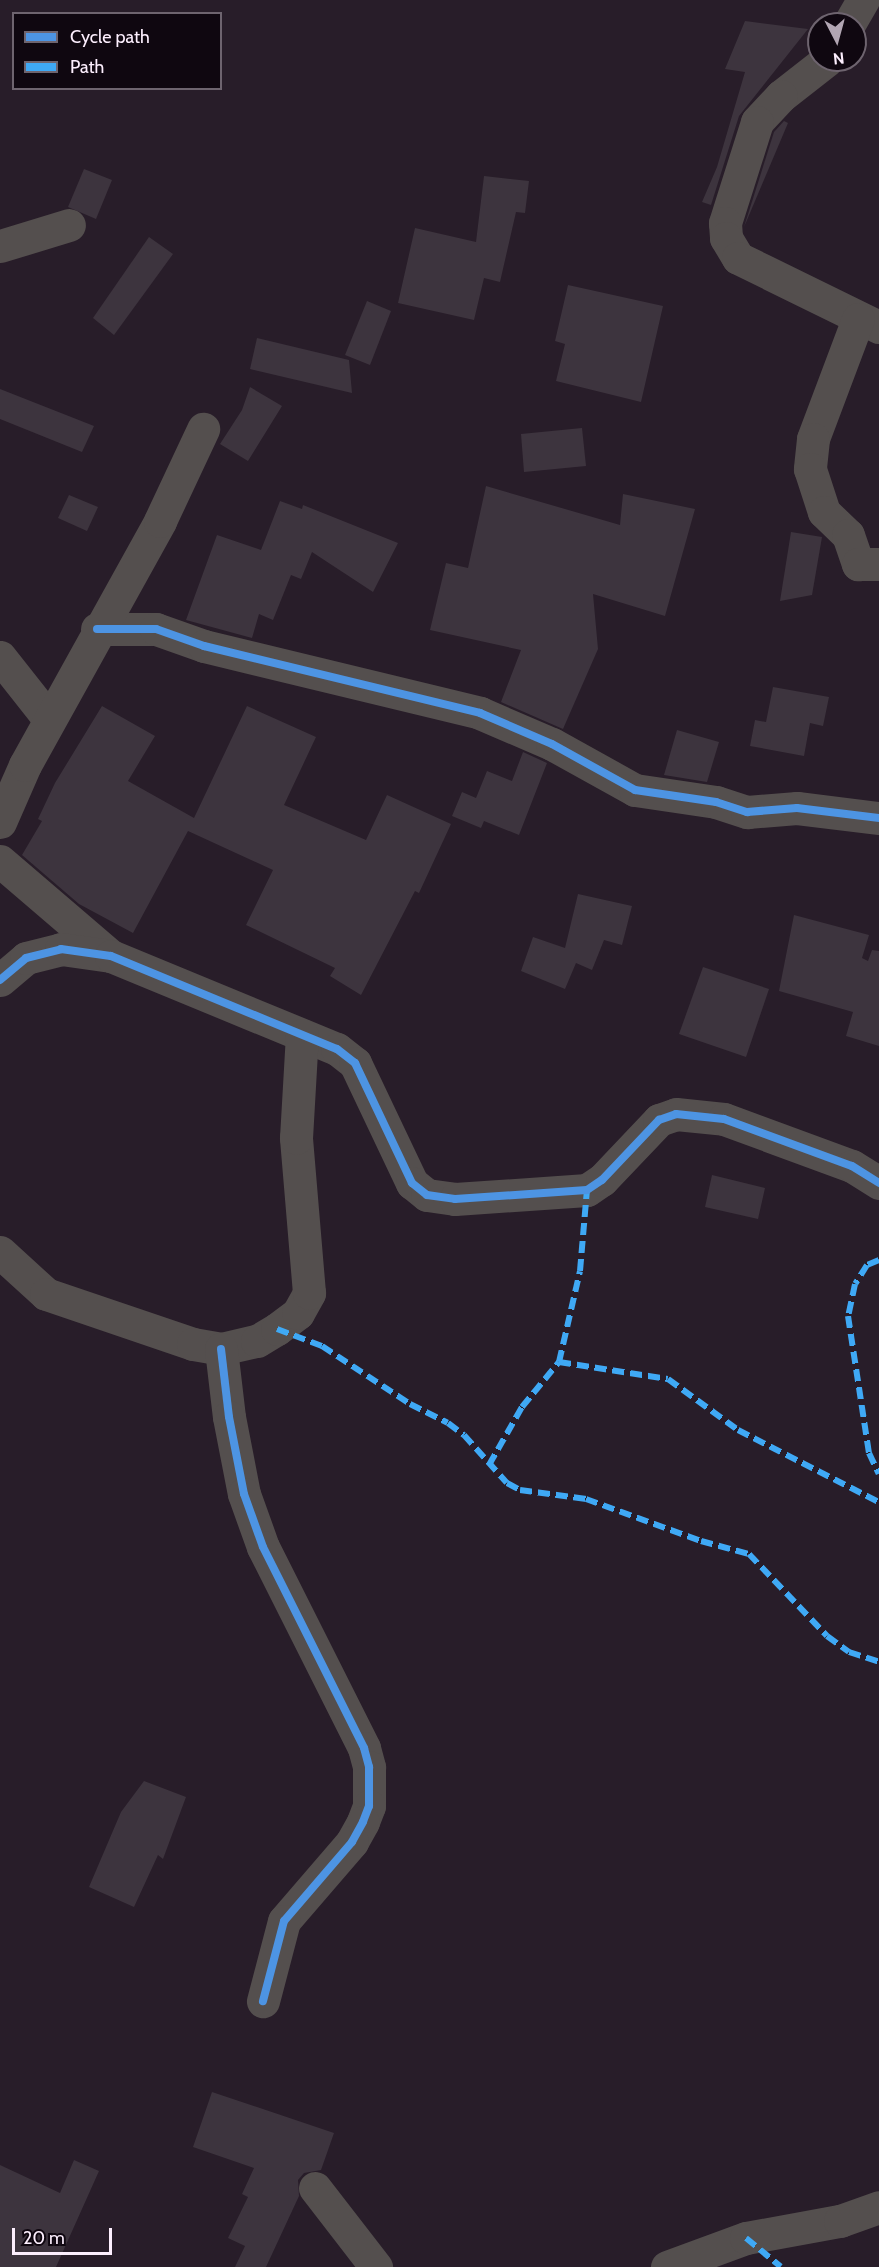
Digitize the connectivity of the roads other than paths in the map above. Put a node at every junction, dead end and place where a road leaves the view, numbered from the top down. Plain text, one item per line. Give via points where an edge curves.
1 (812, 72) edge
2 (69, 225) dead end
3 (0, 246) edge
4 (868, 323) edge
5 (203, 429) dead end
6 (879, 564) edge
7 (97, 628) junction
8 (0, 657) edge
9 (49, 719) junction
10 (879, 818) edge
11 (0, 822) edge
12 (0, 861) edge
13 (111, 956) junction
14 (0, 980) edge
15 (302, 1035) junction
16 (879, 1184) edge
17 (0, 1252) edge
18 (221, 1349) junction
19 (263, 2001) dead end
20 (315, 2188) dead end
21 (879, 2207) edge
22 (375, 2267) edge
23 (667, 2267) edge

1 - 4 street via 781,96 758,123 725,223 726,238 738,258
2 - 3 street
4 - 6 street via 813,438 810,469 824,512 848,535 858,564
5 - 7 street via 160,521
7 - 9 street
7 - 10 street via 156,629 204,646 480,712 552,744 635,790 716,802 747,812 797,808
8 - 9 street
9 - 11 street
12 - 13 street
13 - 14 street via 61,949 26,958
13 - 15 street
15 - 16 street via 337,1049 355,1063 412,1183 427,1195 455,1199 586,1190 602,1180 659,1120 676,1114 724,1119 745,1126 852,1166
15 - 18 street via 296,1138 309,1293 298,1313 277,1329 256,1341
17 - 18 street via 46,1294 193,1344
18 - 19 street via 244,1494 259,1536 364,1748 369,1767 369,1806 363,1822 352,1842 307,1889 284,1921
20 - 22 street
21 - 23 street via 840,2221 747,2238

